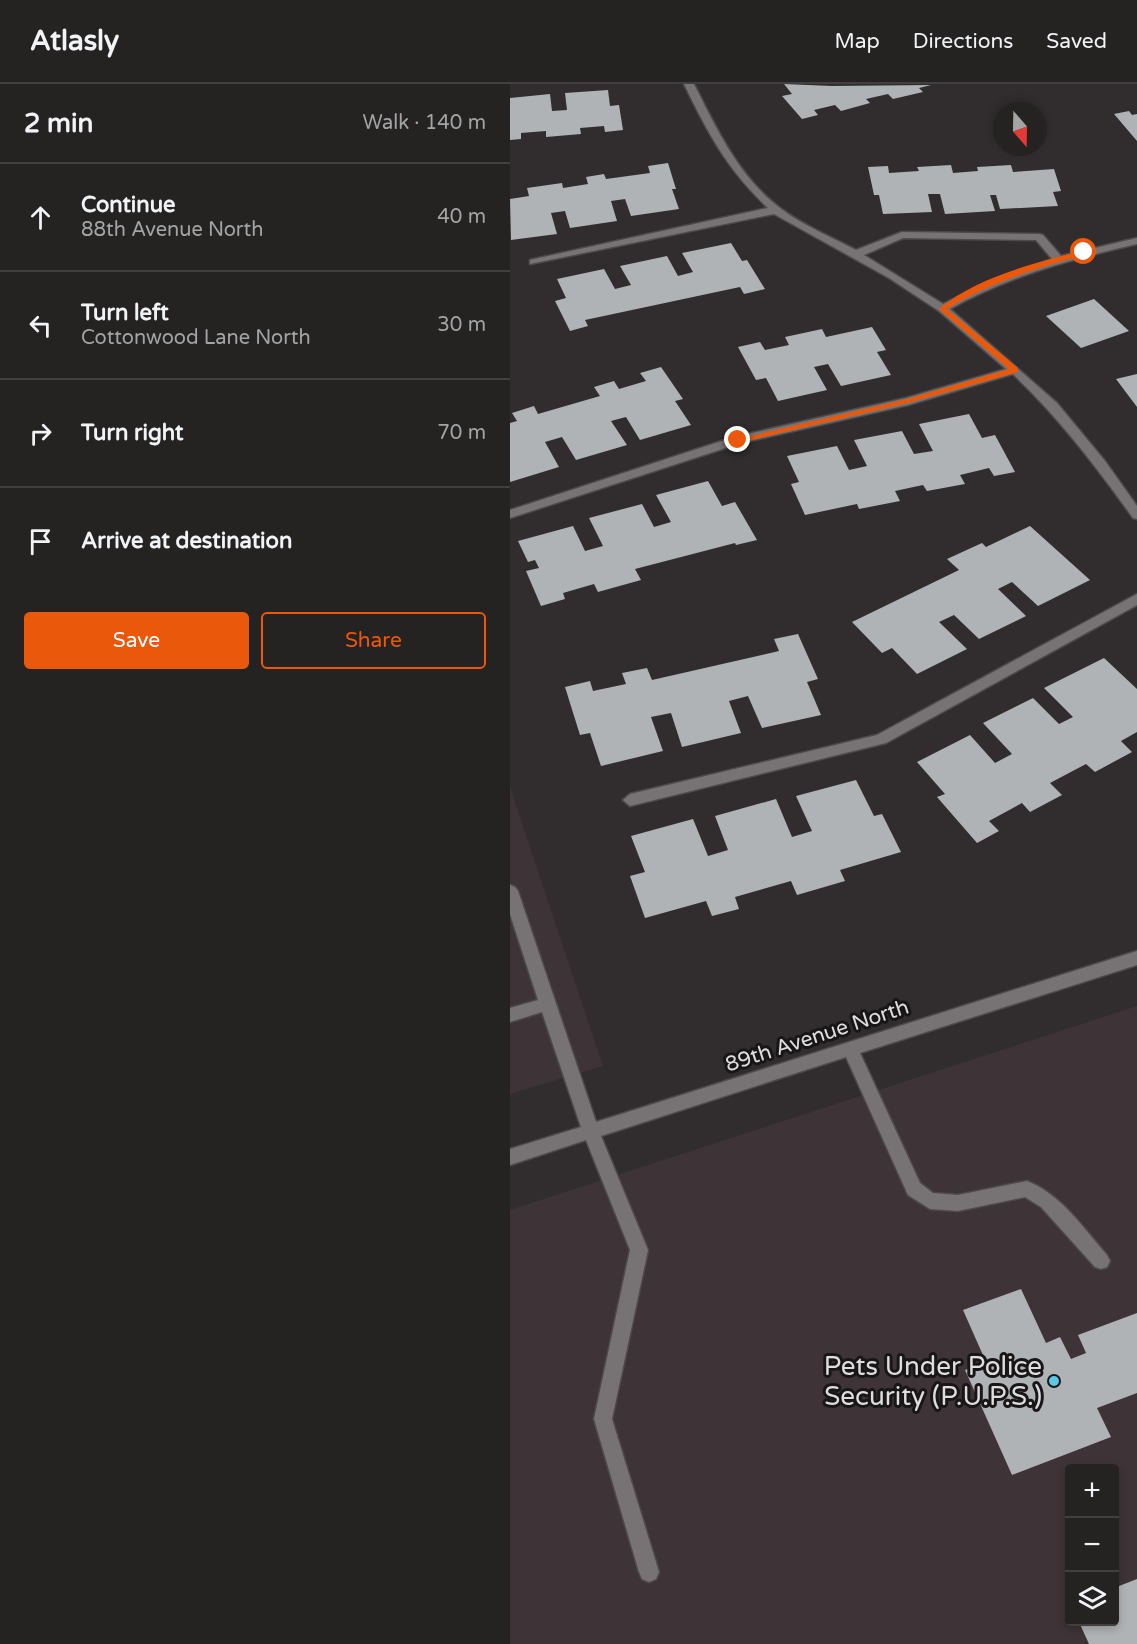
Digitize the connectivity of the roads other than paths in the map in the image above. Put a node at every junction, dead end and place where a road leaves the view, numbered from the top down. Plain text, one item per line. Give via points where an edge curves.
1 (689, 84) edge
2 (776, 210) junction
3 (1137, 240) edge
4 (854, 255) junction
5 (1058, 259) junction
6 (534, 262) dead end
7 (943, 309) junction
8 (1015, 370) junction
9 (510, 514) edge
10 (1137, 515) edge
11 (1137, 599) edge
12 (630, 800) dead end
13 (510, 891) edge
14 (1137, 958) edge
15 (547, 1004) junction
16 (510, 1015) edge
17 (850, 1049) junction
18 (591, 1131) junction
19 (510, 1157) edge
20 (1101, 1261) dead end
21 (650, 1572) dead end

1 - 2 street via 717,141 750,185
2 - 4 street
2 - 6 street
3 - 5 street
4 - 5 street via 902,235 1039,237
4 - 7 street
5 - 7 street via 974,290
7 - 8 street
8 - 9 street via 908,401 738,440
8 - 10 street via 1053,406
11 - 12 street via 881,739
13 - 15 street
14 - 17 street, 89th Avenue North
15 - 16 street
15 - 18 street
17 - 18 street, 89th Avenue North
17 - 20 street via 914,1189 930,1201 958,1203 1027,1189 1047,1201
18 - 19 street, 89th Avenue North
18 - 21 street via 639,1250 603,1419

